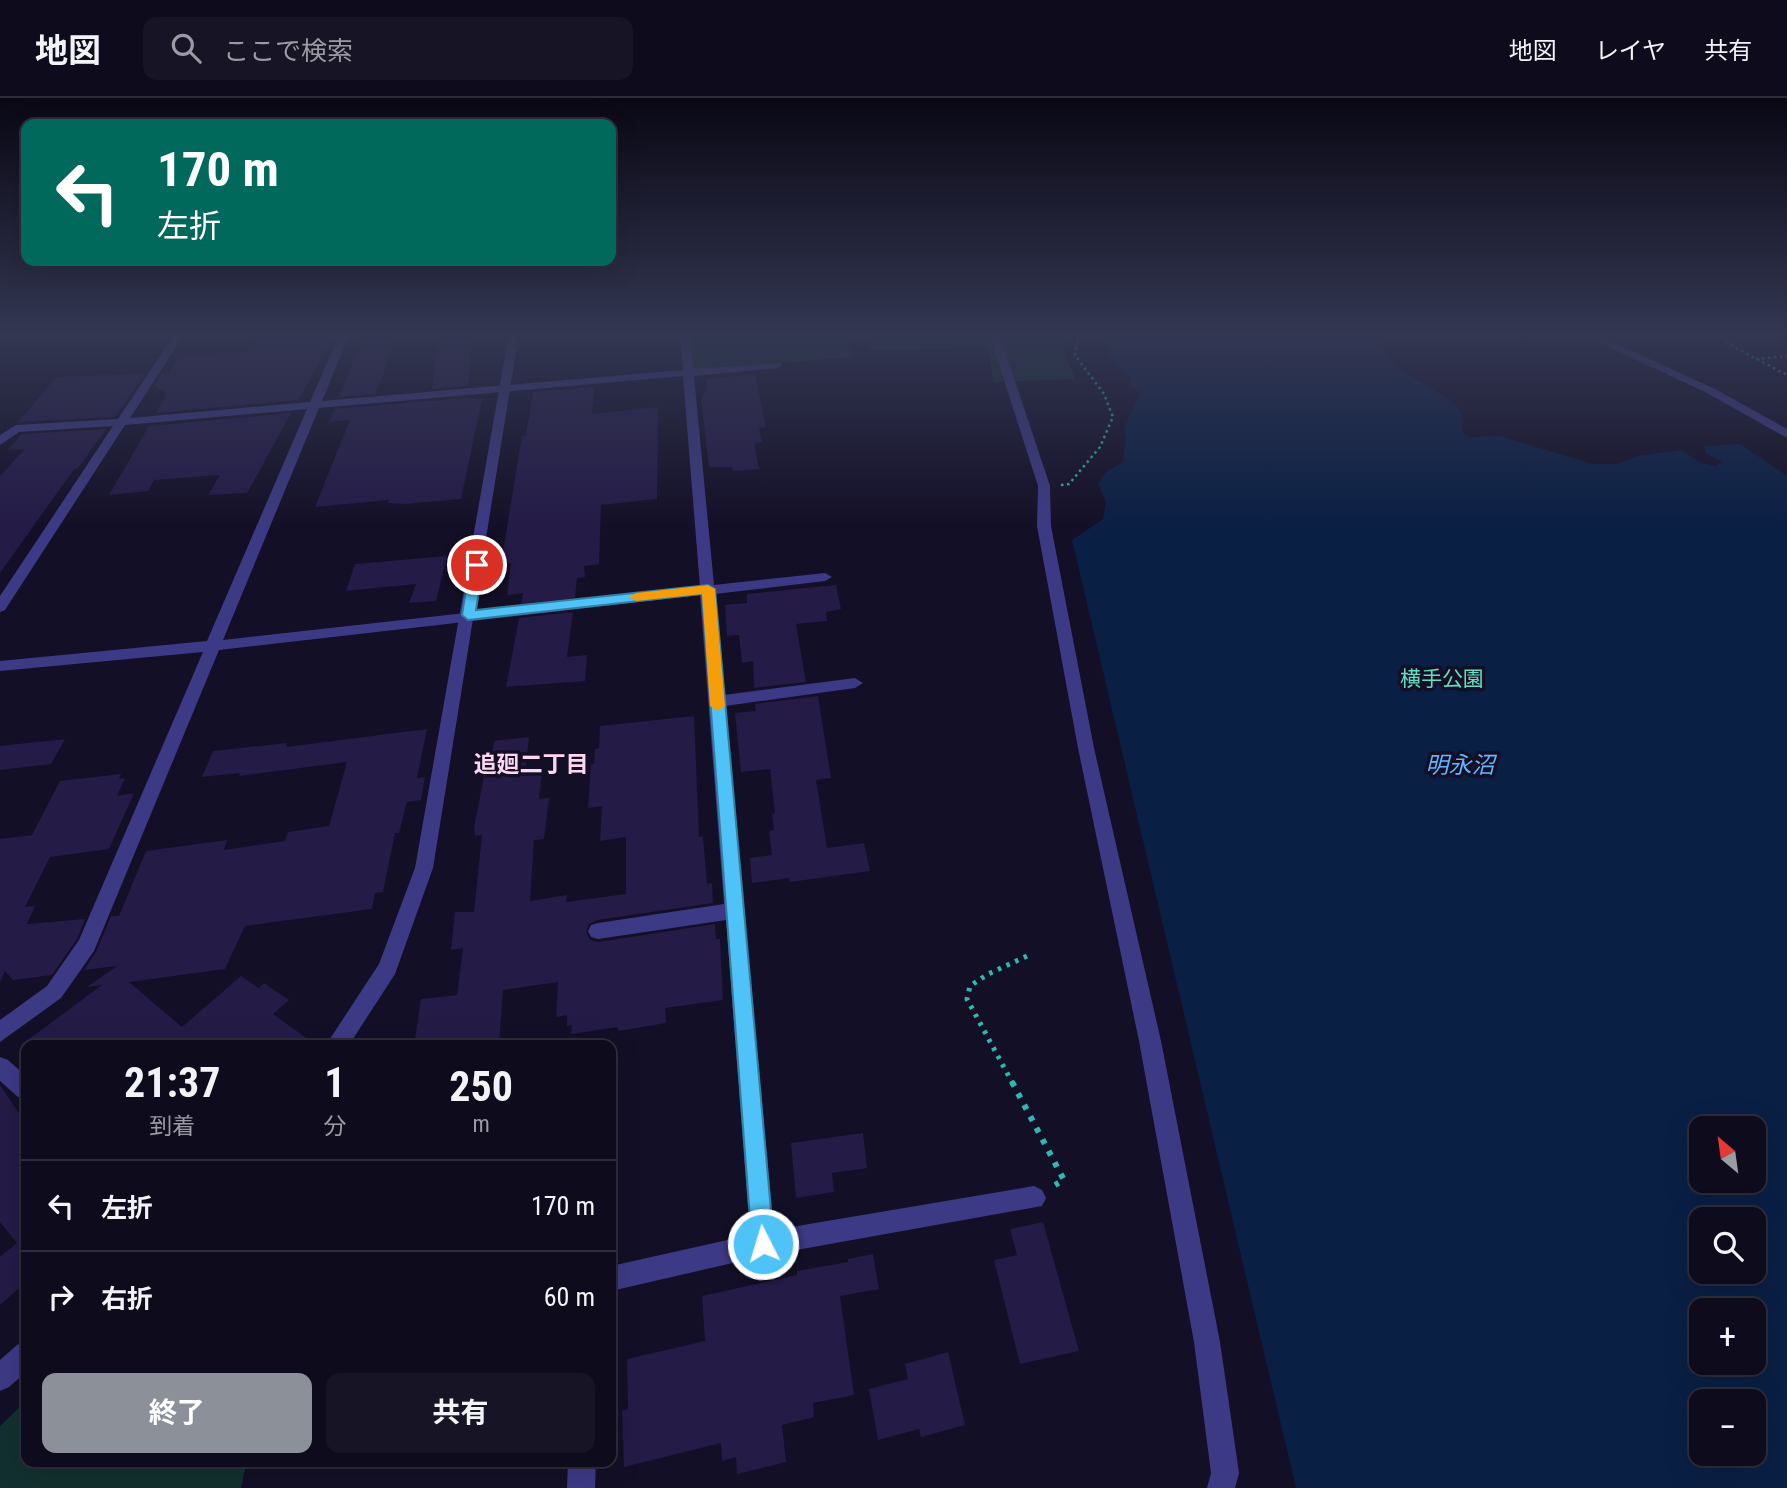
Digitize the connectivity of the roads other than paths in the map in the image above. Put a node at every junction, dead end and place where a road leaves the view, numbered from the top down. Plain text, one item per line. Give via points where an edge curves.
1 (138, 398) edge
2 (318, 398) edge
3 (401, 398) edge
4 (503, 398) edge
5 (690, 398) edge
6 (1015, 398) edge
7 (1723, 398) edge
8 (315, 406) junction
9 (123, 422) junction
10 (1787, 434) edge
11 (0, 440) edge
12 (825, 577) dead end
13 (708, 589) junction
14 (0, 607) edge
15 (468, 615) junction
16 (211, 646) junction
17 (0, 666) edge
18 (855, 683) dead end
19 (717, 701) junction
20 (735, 911) junction
21 (598, 930) dead end
22 (0, 1032) edge
23 (340, 1040) edge
24 (0, 1067) edge
25 (21, 1086) edge
26 (1034, 1198) road end
27 (763, 1244) junction
28 (616, 1278) edge
29 (21, 1359) edge
30 (0, 1378) edge
31 (582, 1467) edge
32 (581, 1488) edge
33 (1221, 1488) edge

1 - 9 street
2 - 8 street
3 - 8 street
4 - 15 street
5 - 13 street
6 - 33 street via 1044,486 1044,526 1207,1342 1225,1473
7 - 10 street
8 - 9 street
8 - 16 street
9 - 11 street via 16,429
9 - 14 street
12 - 13 street
13 - 15 street
13 - 19 street
15 - 16 street
15 - 23 street via 424,868 388,968
16 - 17 street
16 - 22 street via 87,945 54,992
18 - 19 street
19 - 20 street
20 - 21 street
20 - 27 street
24 - 25 street
26 - 27 street
27 - 28 street
29 - 30 street
31 - 32 street

